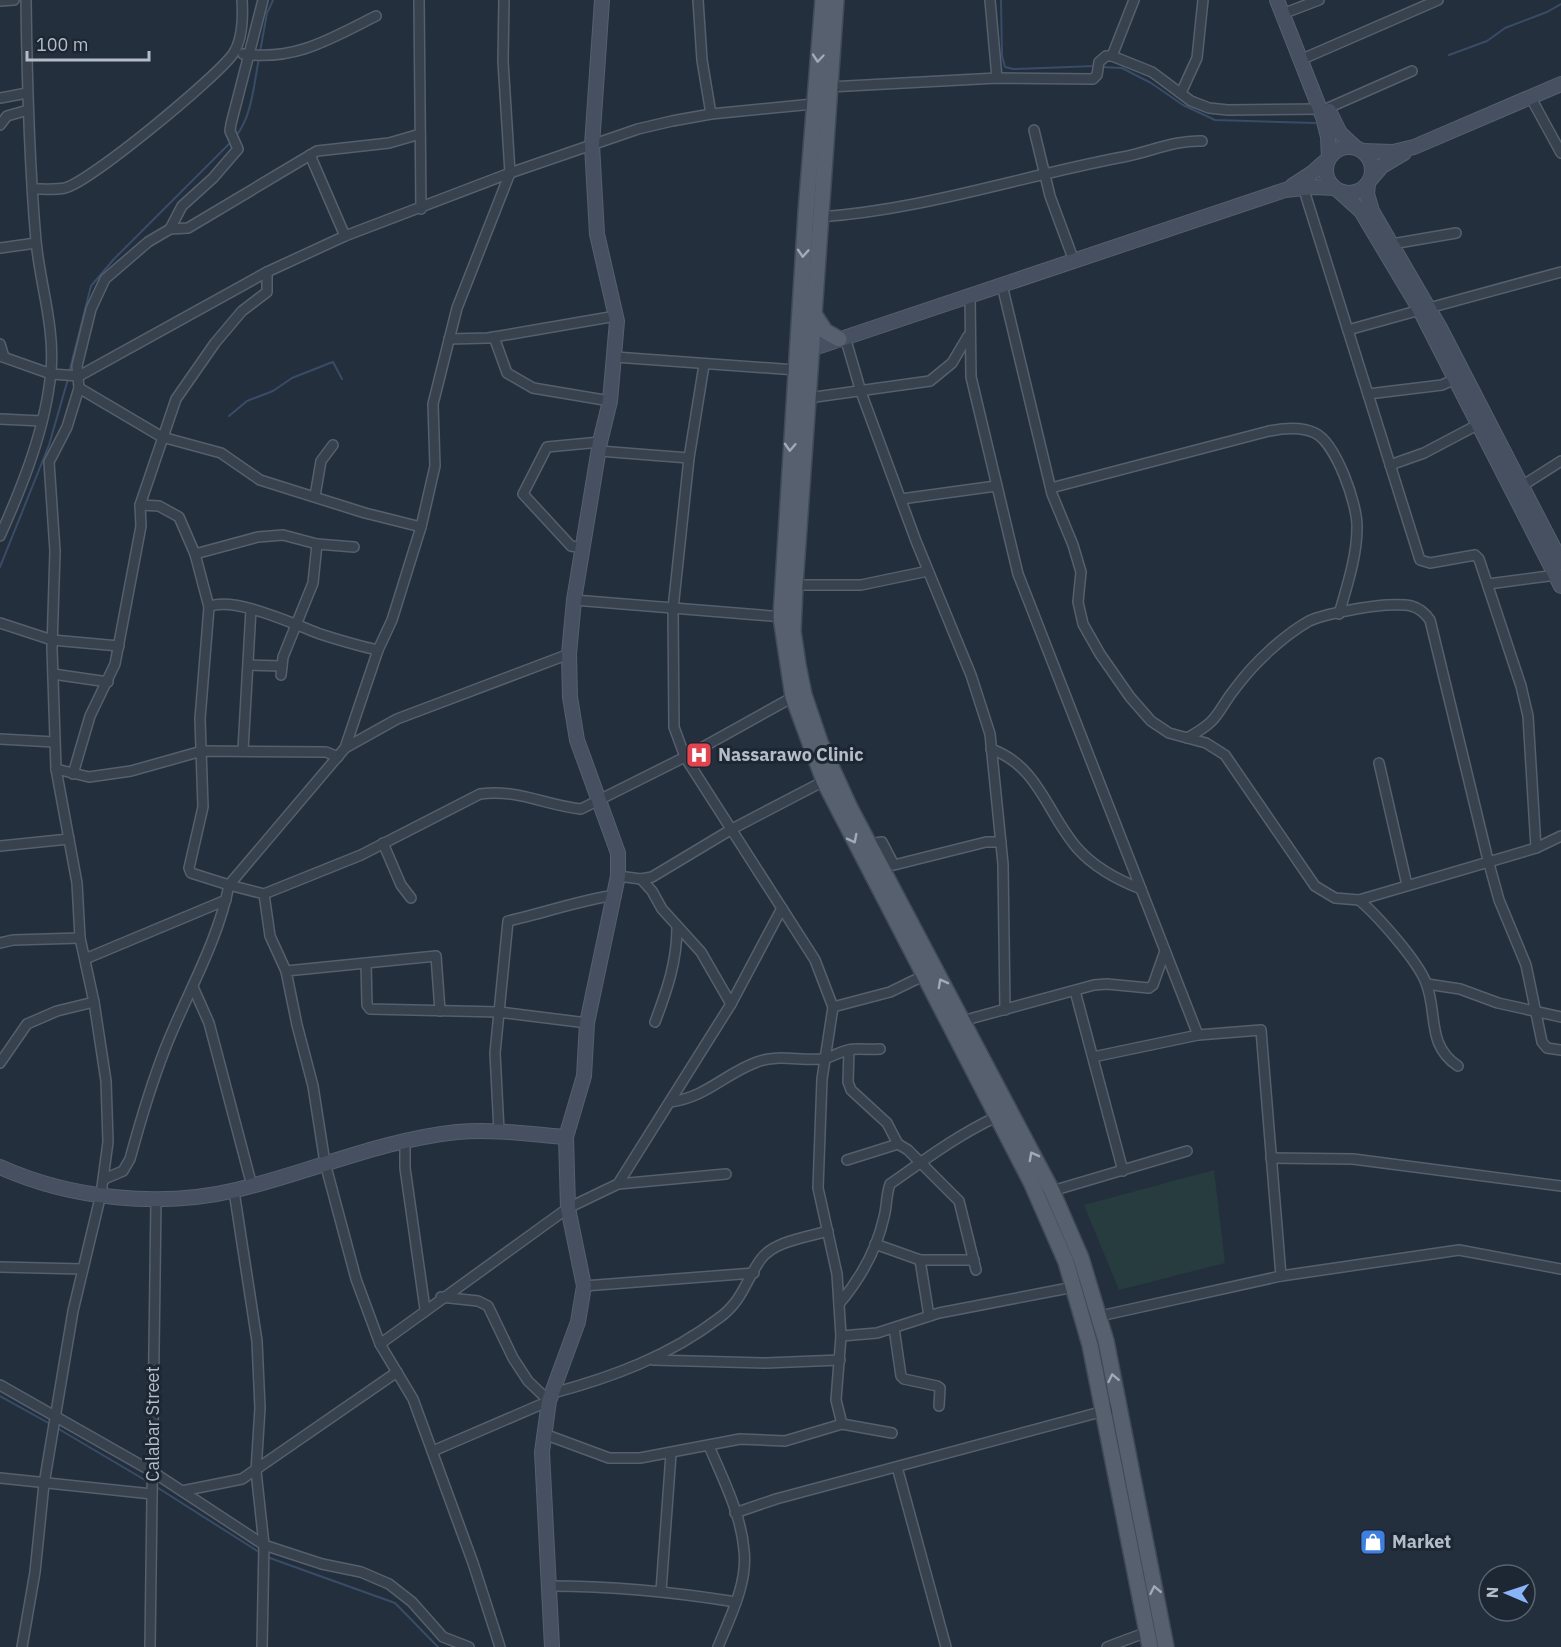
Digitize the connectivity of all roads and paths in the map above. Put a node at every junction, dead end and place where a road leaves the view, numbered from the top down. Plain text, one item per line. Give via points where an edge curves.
1 (14, 0) edge
2 (26, 0) edge
3 (242, 0) edge
4 (263, 0) edge
5 (419, 0) edge
6 (504, 0) edge
7 (602, 0) edge
8 (698, 0) edge
9 (823, 0) edge
10 (836, 0) edge
11 (990, 0) edge
12 (1134, 0) edge
13 (1203, 0) edge
14 (1277, 0) edge
15 (1319, 0) edge
16 (1438, 0) edge
17 (0, 1) edge
18 (1287, 5) edge
19 (376, 16) dead end
20 (234, 52) junction
21 (250, 55) junction
22 (1112, 56) junction
23 (1308, 57) junction
24 (1412, 71) dead end
25 (997, 78) junction
26 (1561, 84) edge
27 (829, 87) junction
28 (27, 93) junction
29 (1181, 93) junction
30 (0, 98) edge
31 (1531, 98) junction
32 (813, 104) junction
33 (1324, 108) junction
34 (28, 110) junction
35 (711, 114) junction
36 (0, 125) edge
37 (1034, 130) dead end
38 (420, 134) junction
39 (1202, 141) dead end
40 (592, 145) junction
41 (1414, 147) junction
42 (1359, 149) junction
43 (1561, 153) edge
44 (310, 155) junction
45 (1329, 158) junction
46 (1045, 172) junction
47 (510, 173) junction
48 (1369, 182) junction
49 (1303, 187) junction
50 (33, 189) junction
51 (1285, 190) junction
52 (1337, 190) junction
53 (422, 209) junction
54 (819, 217) junction
55 (170, 229) junction
56 (1456, 232) dead end
57 (345, 236) junction
58 (36, 243) junction
59 (1392, 244) junction
60 (0, 248) edge
61 (1074, 261) junction
62 (267, 272) junction
63 (1561, 272) edge
64 (1002, 285) junction
65 (970, 296) junction
66 (1425, 309) junction
67 (814, 314) junction
68 (616, 316) junction
69 (1348, 330) junction
70 (969, 335) junction
71 (494, 337) junction
72 (842, 338) junction
73 (449, 339) junction
74 (0, 344) edge
75 (804, 349) junction
76 (2, 356) edge
77 (615, 357) junction
78 (704, 364) junction
79 (796, 370) junction
80 (51, 374) junction
81 (77, 376) junction
82 (1455, 380) junction
83 (79, 388) junction
84 (861, 392) junction
85 (1368, 394) junction
86 (808, 398) junction
87 (610, 401) junction
88 (0, 419) edge
89 (42, 421) junction
90 (1479, 424) junction
91 (162, 437) junction
92 (333, 445) dead end
93 (600, 447) junction
94 (689, 458) junction
95 (1561, 461) edge
96 (1390, 465) junction
97 (996, 486) junction
98 (1522, 486) junction
99 (1051, 488) junction
100 (315, 496) junction
101 (901, 500) junction
102 (140, 505) junction
103 (421, 527) junction
104 (0, 536) edge
105 (1556, 539) edge
106 (317, 544) junction
107 (354, 547) dead end
108 (584, 548) junction
109 (195, 554) junction
110 (928, 571) junction
111 (1559, 574) edge
112 (1488, 584) junction
113 (795, 585) junction
114 (574, 600) junction
115 (209, 607) junction
116 (251, 609) junction
117 (673, 609) junction
118 (1339, 614) junction
119 (788, 617) junction
120 (0, 623) edge
121 (296, 624) junction
122 (52, 640) junction
123 (119, 646) junction
124 (378, 650) junction
125 (569, 654) junction
126 (249, 665) junction
127 (53, 674) junction
128 (108, 682) junction
129 (793, 697) junction
130 (1187, 738) junction
131 (0, 739) edge
132 (54, 742) junction
133 (345, 748) junction
134 (992, 749) junction
135 (243, 750) junction
136 (202, 751) junction
137 (338, 757) junction
138 (685, 757) junction
139 (1379, 763) dead end
140 (56, 769) junction
141 (73, 774) junction
142 (824, 781) junction
143 (600, 799) junction
144 (732, 829) junction
145 (1561, 836) edge
146 (69, 838) junction
147 (1001, 842) junction
148 (383, 843) junction
149 (870, 844) junction
150 (0, 846) edge
151 (1536, 848) junction
152 (1488, 860) junction
153 (618, 876) junction
154 (642, 879) junction
155 (229, 885) junction
156 (1407, 885) junction
157 (1141, 889) junction
158 (264, 894) junction
159 (616, 895) junction
160 (411, 898) dead end
161 (226, 900) junction
162 (1359, 900) junction
163 (782, 908) junction
164 (677, 927) junction
165 (80, 939) junction
166 (0, 943) edge
167 (1165, 951) junction
168 (85, 959) junction
169 (366, 963) junction
170 (286, 971) junction
171 (923, 976) junction
172 (1427, 984) junction
173 (193, 987) junction
174 (1075, 991) junction
175 (94, 1002) junction
176 (731, 1004) junction
177 (833, 1007) junction
178 (1005, 1010) junction
179 (440, 1011) junction
180 (1536, 1011) junction
181 (498, 1012) junction
182 (1561, 1017) edge
183 (962, 1021) junction
184 (655, 1022) dead end
185 (587, 1023) junction
186 (1198, 1035) junction
187 (880, 1049) dead end
188 (849, 1050) junction
189 (1561, 1050) edge
190 (1093, 1057) junction
191 (825, 1059) junction
192 (0, 1063) edge
193 (1458, 1066) dead end
194 (670, 1102) junction
195 (996, 1117) junction
196 (499, 1131) junction
197 (566, 1137) junction
198 (405, 1142) junction
199 (898, 1144) junction
200 (1187, 1151) dead end
201 (1271, 1158) junction
202 (847, 1160) dead end
203 (325, 1163) junction
204 (921, 1164) junction
205 (0, 1167) edge
206 (1123, 1171) junction
207 (726, 1174) dead end
208 (104, 1179) junction
209 (618, 1184) junction
210 (252, 1186) junction
211 (1561, 1186) edge
212 (234, 1191) junction
213 (1052, 1191) junction
214 (101, 1194) junction
215 (156, 1201) junction
216 (568, 1208) junction
217 (828, 1231) junction
218 (875, 1244) junction
219 (920, 1260) junction
220 (0, 1267) edge
221 (82, 1269) junction
222 (1561, 1269) edge
223 (753, 1273) junction
224 (1281, 1276) junction
225 (584, 1286) junction
226 (1074, 1287) junction
227 (441, 1297) junction
228 (839, 1304) junction
229 (425, 1309) junction
230 (929, 1316) junction
231 (1100, 1316) junction
232 (894, 1328) junction
233 (841, 1336) junction
234 (380, 1344) junction
235 (651, 1360) junction
236 (840, 1360) junction
237 (397, 1372) junction
238 (0, 1385) edge
239 (551, 1397) junction
240 (939, 1406) dead end
241 (1119, 1407) junction
242 (1104, 1412) junction
243 (55, 1419) junction
244 (842, 1424) junction
245 (892, 1433) dead end
246 (544, 1434) junction
247 (709, 1446) junction
248 (433, 1451) junction
249 (671, 1454) junction
250 (897, 1467) junction
251 (256, 1471) junction
252 (153, 1474) junction
253 (0, 1478) edge
254 (44, 1484) junction
255 (182, 1491) junction
256 (152, 1494) junction
257 (735, 1513) junction
258 (1138, 1543) junction
259 (264, 1547) junction
260 (550, 1586) junction
261 (661, 1591) junction
262 (735, 1602) junction
263 (1149, 1640) edge
264 (22, 1647) edge
265 (150, 1647) edge
266 (262, 1647) edge
267 (469, 1647) edge
268 (500, 1647) edge
269 (552, 1647) edge
270 (718, 1647) edge
271 (946, 1647) edge
272 (1107, 1647) edge
273 (1166, 1647) edge

1 - 17 street
2 - 28 street
3 - 20 street via 243,22
4 - 21 street
5 - 38 street
6 - 47 street via 503,61
7 - 40 main road
8 - 35 street
9 -> 32 main road
10 - 27 main road
11 - 25 street
12 - 22 street
13 - 29 street via 1197,58
14 - 33 main road
15 - 18 street
16 - 23 street
18 - 23 main road
19 - 21 street via 312,48 268,57
20 - 21 street
20 - 50 street via 213,76 97,170 66,188
21 - 55 street via 231,131 238,145 236,153 182,206
22 - 25 street via 1106,56 1093,79
22 - 29 street via 1152,72
23 - 33 main road
24 - 33 street
25 - 27 street
26 - 31 main road
27 - 54 main road
28 - 30 street
28 - 34 street
29 - 33 street via 1191,101 1228,110
31 - 41 main road
31 - 43 street
32 - 35 street
32 -> 75 main road
33 - 42 main road via 1340,133
33 - 45 main road
34 - 36 street via 7,116
34 - 50 street
35 - 40 street via 638,129
37 - 46 street
38 - 44 street via 389,143
38 - 53 street
39 - 46 street via 1184,140 1144,153
40 - 47 street
40 - 68 main road via 597,234
41 - 42 main road via 1382,153
41 - 48 main road via 1382,166
42 - 45 main road via 1339,148
42 - 48 main road via 1371,164
44 - 55 street via 188,228
44 - 57 street
45 - 51 main road
45 - 52 main road via 1326,177
46 - 54 street via 908,207
46 - 61 street
47 - 53 street
47 - 73 street via 457,308
48 - 52 main road via 1352,194
48 - 59 main road via 1367,194 1372,212
49 - 51 main road
49 - 52 main road
49 - 69 street
50 - 58 street
51 - 61 main road
52 - 66 main road via 1361,212
53 - 57 street
54 - 67 main road
55 - 81 street via 147,242 105,279 91,309
56 - 59 street
57 - 62 street
58 - 60 street
58 - 80 street via 52,346
59 - 66 main road
61 - 64 main road
62 - 81 street
62 - 91 street via 267,292 242,311 186,382
63 - 66 street
64 - 65 main road
64 - 99 street
65 - 70 street
65 - 72 main road
66 - 69 street
66 - 82 main road
66 - 98 main road
67 - 72 main road via 825,331
67 - 75 main road
68 - 71 street
68 - 77 main road
69 - 85 street
70 - 84 street via 952,363 930,381
70 - 97 street via 970,377
71 - 73 street
71 - 87 street via 507,373 533,388
72 - 75 main road
72 - 84 street
73 - 103 street via 433,404 435,466
74 - 76 street
75 - 79 main road
75 - 86 main road
76 - 80 street
77 - 78 street
77 - 87 main road
78 - 79 street
78 - 94 street
79 -> 119 main road
80 - 81 street
80 - 89 street
81 - 83 street
82 - 85 street
82 - 90 main road
83 - 91 street
83 - 122 street via 67,427 49,462 55,551
84 - 86 street
84 - 101 street
85 - 96 street
86 - 113 main road
87 - 93 main road
88 - 89 street
89 - 104 street
90 - 96 street via 1424,453
90 - 111 main road
91 - 100 street via 221,453 260,480
91 - 102 street
92 - 100 street via 321,461
93 - 94 street
93 - 108 main road
93 - 108 street via 547,447 523,494 571,546
94 - 117 street
95 - 98 street
96 - 112 street via 1420,560 1430,563 1478,556
97 - 101 street
97 - 157 street via 1018,574
98 - 105 main road
99 - 118 street via 1269,431 1300,429 1317,434 1335,456 1358,526
99 - 130 street via 1081,572 1078,602 1083,624 1130,698 1151,721 1169,733
100 - 103 street
101 - 110 street
102 - 109 street via 159,506 179,518
102 - 123 street via 141,526
103 - 124 street via 392,620
105 - 111 main road
106 - 107 street
106 - 109 street via 282,535 258,537
106 - 121 street via 313,584
108 - 114 main road
109 - 115 street
110 - 113 street via 861,585
110 - 134 street via 986,718
111 - 112 street
112 - 151 street via 1528,716
113 - 119 main road
114 - 117 street
114 - 125 main road
115 - 116 street via 218,604
115 - 136 street via 200,719
116 - 121 street
116 - 126 street
117 - 119 street
117 - 138 street via 674,727
118 - 130 street via 1310,621 1272,649 1237,686 1216,720
118 - 152 street via 1372,605 1410,604 1430,620
119 - 129 main road
119 - 149 main road via 812,720
120 - 122 street
121 - 124 street
121 - 126 street via 281,671
122 - 123 street
122 - 127 street
123 - 128 street
124 - 133 street
125 - 133 street via 397,719
125 - 143 main road via 577,740
126 - 135 street
127 - 128 street
127 - 132 street
128 - 141 street via 90,716
129 - 138 street
129 - 142 main road
130 - 162 street via 1206,742 1225,755 1315,886 1335,897
131 - 132 street
132 - 140 street
133 - 137 street
134 - 147 street
134 - 157 street via 1010,756 1027,773 1079,850 1114,877
135 - 136 street
135 - 137 street via 326,752
136 - 141 street via 114,775
136 - 155 street via 204,807 189,871
137 - 155 street
138 - 143 street
138 - 144 street
139 - 156 street
140 - 141 street
140 - 146 street
142 - 144 street
142 -> 171 main road
143 - 148 street via 581,809 524,794 480,794
143 - 153 main road via 618,853
144 - 154 street via 652,877
144 - 163 street
145 - 151 street
146 - 150 street
146 - 165 street via 77,883
147 - 149 street via 986,842 894,864 882,842
147 - 178 street
148 - 158 street
148 - 160 street via 401,885
183 -> 149 main road
151 - 152 street
152 - 156 street
152 - 180 street via 1499,900 1526,965
153 - 154 street
153 - 159 main road
154 - 164 street
155 - 158 street
155 - 161 street
156 - 162 street
157 - 167 street
158 - 170 street via 270,936
159 - 181 street via 579,900 560,909 508,921
159 - 185 main road
161 - 168 street
161 - 173 street
162 - 172 street via 1375,913
163 - 176 street
163 - 177 street via 815,960
164 - 176 street via 701,952
164 - 184 street via 677,953
165 - 166 street
165 - 168 street
167 - 174 street via 1149,988 1107,984
167 - 186 street
168 - 175 street
169 - 170 street
169 - 179 street via 370,1009
169 - 179 street via 436,956
170 - 203 street via 313,1086
171 - 177 street via 890,992
171 - 195 main road
172 - 180 street
172 - 193 street via 1435,1040 1447,1059
173 - 208 street via 165,1049 130,1159 123,1170
173 - 210 street via 209,1023
174 - 178 street
174 - 190 street
175 - 192 street via 27,1024
175 - 208 street via 106,1081 108,1142
176 - 194 street
177 - 191 street
178 - 183 street
179 - 181 street
180 - 182 street
180 - 189 street via 1542,1042 1547,1048
181 - 185 street
181 - 196 street via 495,1053
213 -> 183 main road
185 - 197 main road via 584,1076
186 - 190 street
186 - 201 street via 1261,1030
187 - 188 street
188 - 191 street
188 - 199 street via 851,1090 887,1123
190 - 206 street
191 - 194 street via 769,1058 739,1069 690,1099
191 - 217 street via 818,1188
194 - 209 street
195 - 204 street via 960,1134
195 - 226 main road via 1051,1225
196 - 197 main road
196 - 198 main road via 455,1132
197 - 216 main road
198 - 203 main road
198 - 229 street via 405,1168
199 - 202 street
199 - 204 street
200 - 206 street
201 - 211 street via 1353,1159
201 - 224 street
203 - 210 main road
203 - 234 street via 353,1268
204 - 218 street via 890,1184
204 - 219 street via 959,1201 975,1265
205 - 214 main road via 22,1177
206 - 213 street
207 - 209 street
208 - 214 street
209 - 216 street
210 - 212 main road
212 - 215 main road
212 - 251 street via 258,1341 260,1408
213 - 231 main road via 1081,1258
214 - 215 main road
214 - 221 street
215 - 252 street, Calabar Street
216 - 225 main road
216 - 227 street
217 - 223 street via 783,1245 762,1257
217 - 228 street
218 - 219 street
218 - 228 street via 865,1268
219 - 230 street
220 - 221 street
221 - 243 street
222 - 224 street via 1459,1250
223 - 225 street
223 - 235 street via 745,1291 721,1317
224 - 231 street
225 - 239 main road via 578,1322
226 - 230 street
226 - 242 main road
227 - 229 street
227 - 239 street via 478,1301 488,1306 523,1373
228 - 233 street
229 - 234 street
230 - 232 street
241 -> 231 main road
232 - 233 street
232 - 240 street via 901,1376 940,1388
233 - 236 street
234 - 237 street
235 - 236 street
235 - 239 street
236 - 244 street via 836,1400
237 - 248 street via 413,1399
237 - 251 street via 330,1415
238 - 243 street
239 - 246 main road
239 - 248 street
241 - 242 street
241 - 258 main road
242 - 250 street
242 - 258 main road
243 - 252 street
243 - 254 street
244 - 245 street
244 - 247 street via 785,1441 740,1439
246 - 249 street via 609,1458
246 - 260 main road
247 - 249 street
247 - 257 street
248 - 268 street
249 - 261 street
250 - 257 street
250 - 271 street
251 - 255 street via 242,1479
251 - 259 street
252 - 255 street
252 - 256 street, Calabar Street
253 - 254 street
254 - 256 street
254 - 264 street
255 - 259 street
256 - 265 street, Calabar Street
257 - 262 street via 744,1551
258 - 263 main road
273 -> 258 main road
259 - 266 street
259 - 267 street via 361,1572 389,1584 412,1602 443,1637
260 - 261 street
260 - 269 main road
261 - 262 street
262 - 270 street
263 - 272 street

